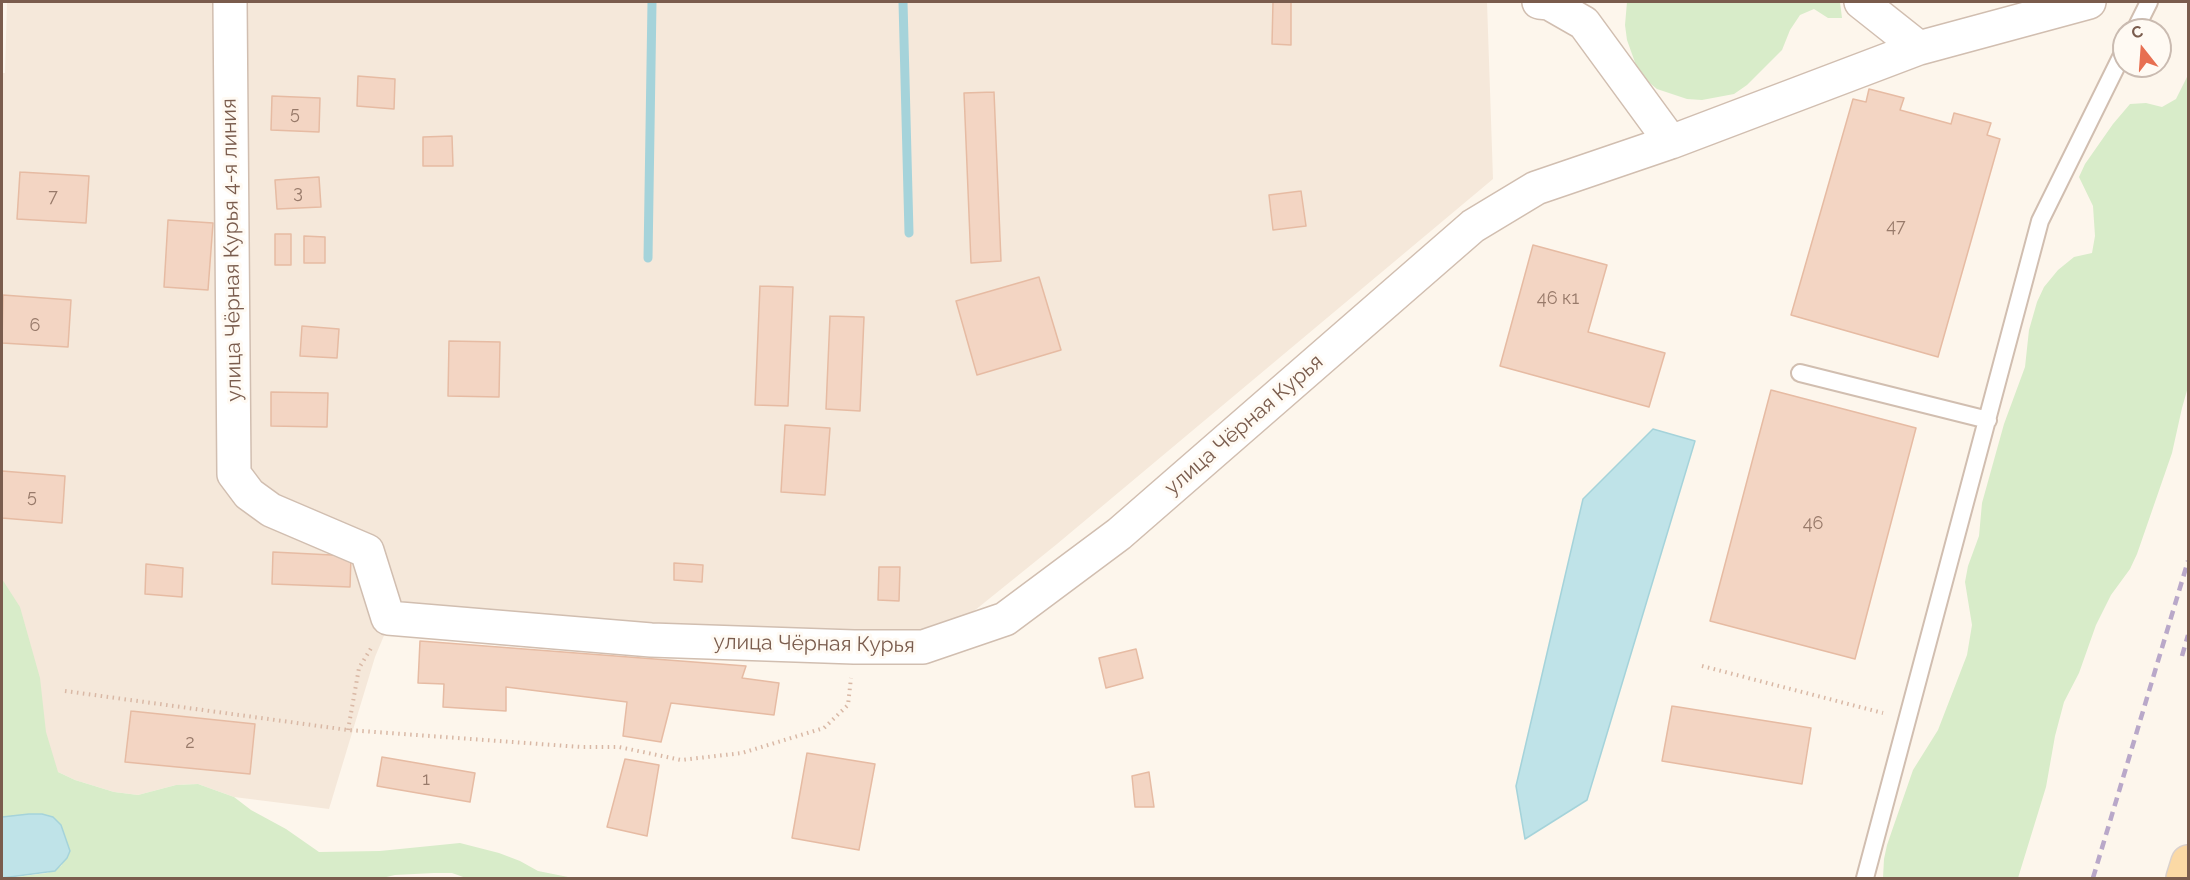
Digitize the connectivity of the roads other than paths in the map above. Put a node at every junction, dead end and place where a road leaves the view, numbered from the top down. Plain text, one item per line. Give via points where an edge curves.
1 (230, 2) edge
2 (1539, 2) edge
3 (1861, 2) edge
4 (2090, 2) edge
5 (2149, 2) edge
6 (2140, 18) edge
7 (1919, 48) junction
8 (2112, 75) edge
9 (1671, 142) junction
10 (1800, 373) dead end
11 (1988, 420) junction
12 (388, 618) joint
13 (2188, 862) edge
14 (1865, 879) edge
15 (2183, 879) edge

1 - 12 street, улица Чёрная Курья 4-я линия via 234,474 249,494 271,510 367,551
2 - 9 street via 1549,3 1584,23
3 - 7 street
4 - 7 street, улица Чёрная Курья
5 - 6 lane
7 - 9 street, улица Чёрная Курья
8 - 11 lane via 2040,221
9 - 12 street, улица Чёрная Курья via 1536,188 1473,226 1119,534 1005,620 923,647 854,647 651,640
10 - 11 lane
11 - 14 lane
13 - 15 main road

